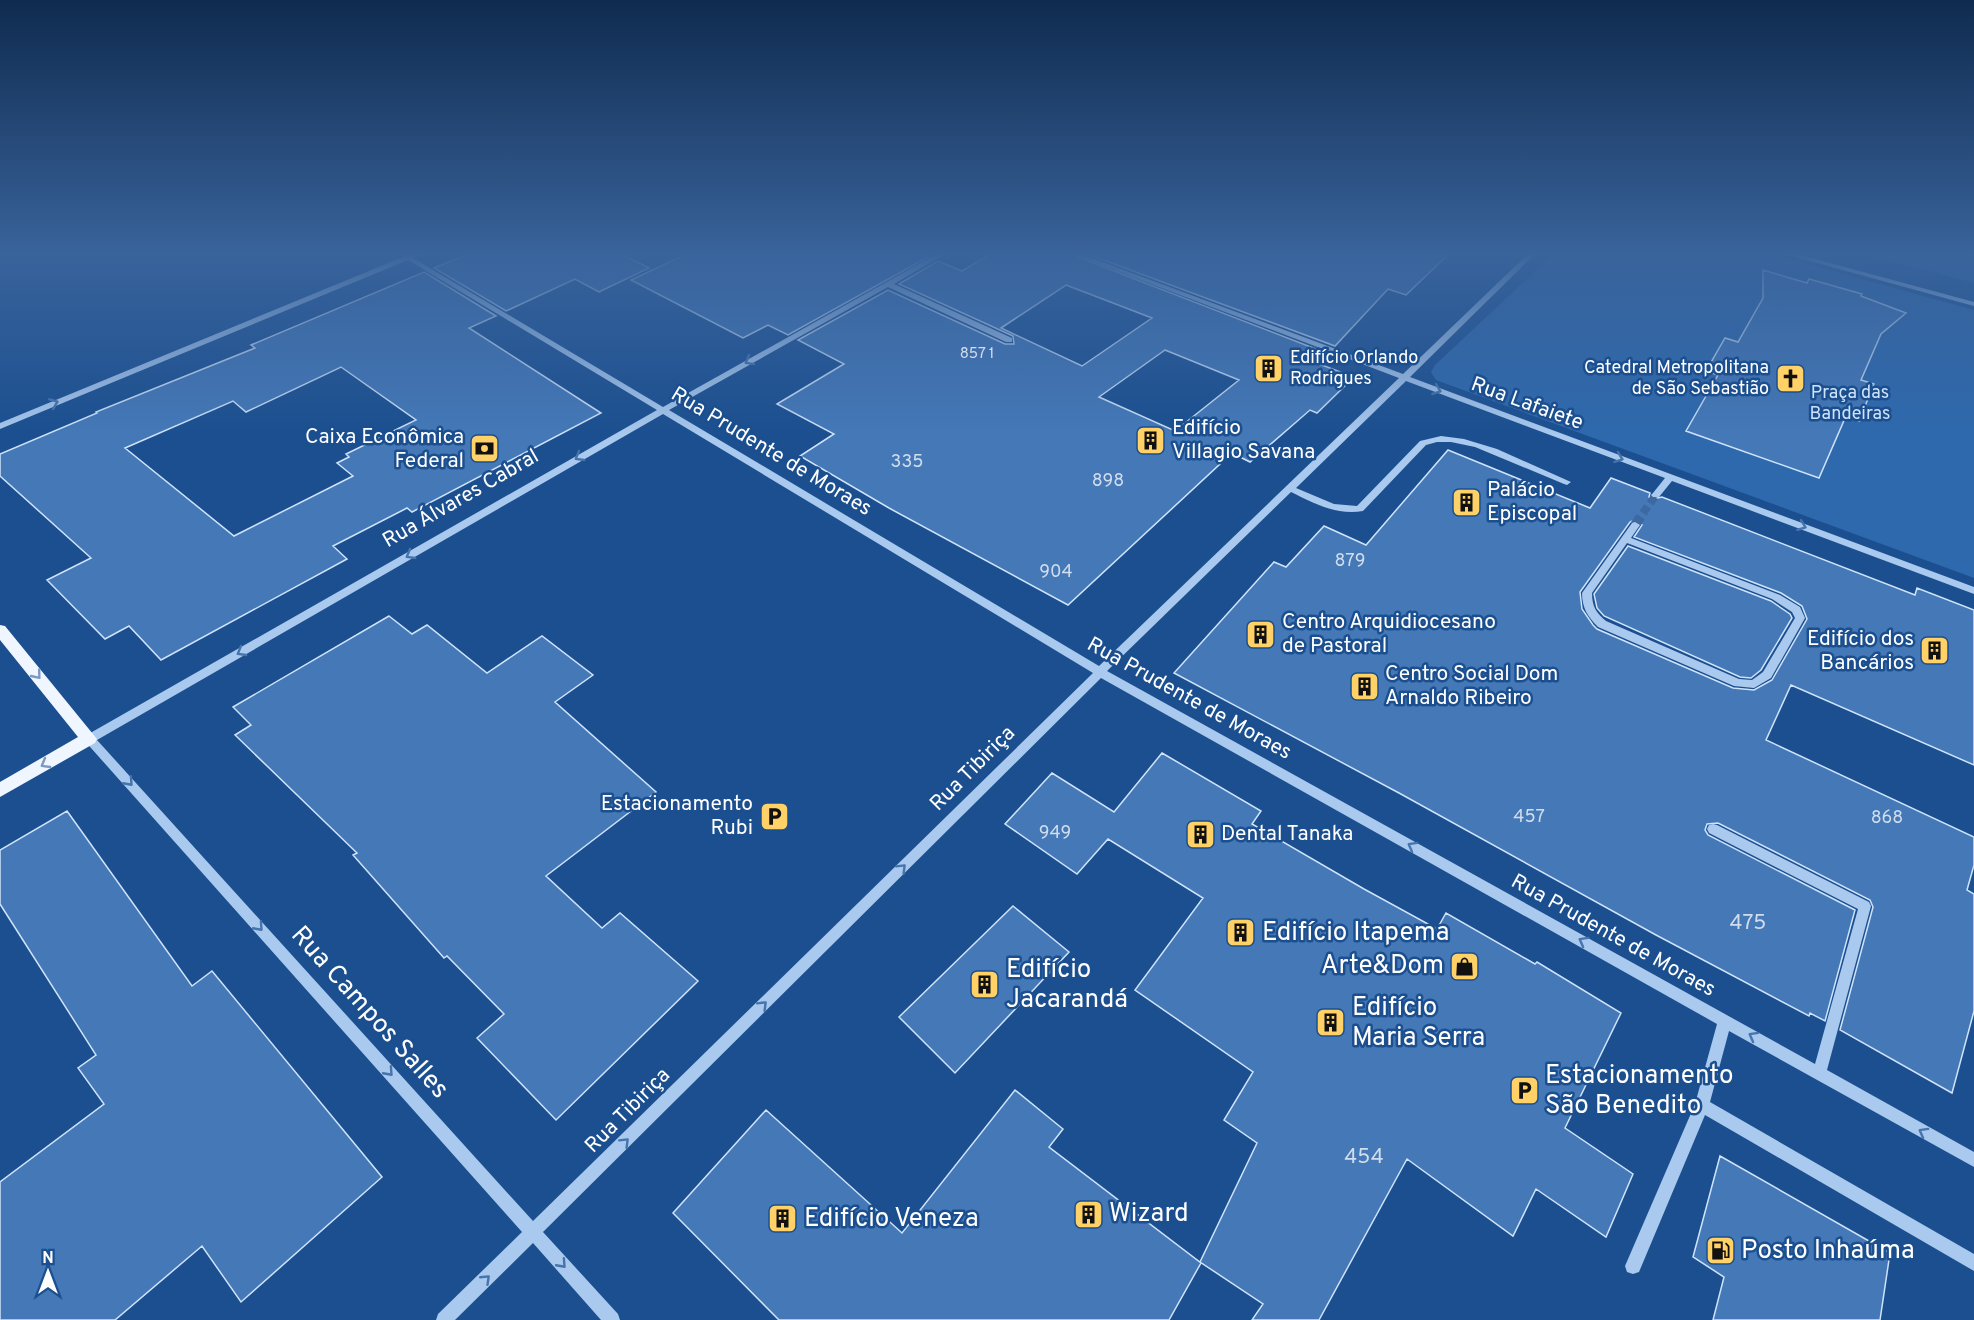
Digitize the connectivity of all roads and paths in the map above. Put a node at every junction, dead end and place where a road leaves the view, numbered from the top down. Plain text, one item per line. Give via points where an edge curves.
1 (274, 313) edge
2 (501, 313) edge
3 (837, 313) edge
4 (950, 313) edge
5 (1231, 313) edge
6 (1470, 313) edge
7 (1009, 340) dead end
8 (1403, 377) junction
9 (663, 410) junction
10 (0, 426) edge
11 (1671, 477) junction
12 (1567, 482) dead end
13 (1289, 488) junction
14 (1656, 495) tunnel mouth
15 (1635, 525) tunnel mouth
16 (1625, 539) junction
17 (1974, 591) edge
18 (0, 630) edge
19 (1100, 672) junction
20 (89, 739) junction
21 (0, 790) edge
22 (1713, 829) dead end
23 (1725, 1021) junction
24 (1820, 1074) junction
25 (1702, 1105) junction
26 (1974, 1160) edge
27 (534, 1232) junction
28 (1974, 1263) edge
29 (1633, 1266) dead end
30 (444, 1320) edge
31 (612, 1320) edge

10 -> 1 street
2 - 9 street, Rua Prudente de Moraes
3 -> 9 street, Rua Álvares Cabral
4 - 7 street
5 - 8 street, Rua Lafaiete
6 - 8 street, Rua Tibiriça
8 -> 11 street, Rua Lafaiete
8 - 13 street, Rua Tibiriça
9 - 19 street, Rua Prudente de Moraes
9 -> 20 street, Rua Álvares Cabral
11 - 14 street
11 -> 17 street, Rua Lafaiete
12 - 13 street via 1451,439 1423,443 1360,509 1337,508
13 - 19 street, Rua Tibiriça
15 - 16 street
16 - 16 street via 1587,593 1586,605 1592,615 1602,624 1738,683 1754,684 1767,675 1800,618 1796,610 1776,597
18 -> 20 main road
23 -> 19 street, Rua Prudente de Moraes
27 -> 19 street, Rua Tibiriça
20 -> 21 main road, Rua Álvares Cabral
20 -> 27 street, Rua Campos Salles
22 - 24 street via 1865,906
24 -> 23 street, Rua Prudente de Moraes
23 - 25 street
26 -> 24 street, Rua Prudente de Moraes
25 - 28 street
25 - 29 street
30 -> 27 street, Rua Tibiriça
27 -> 31 street, Rua Campos Salles

